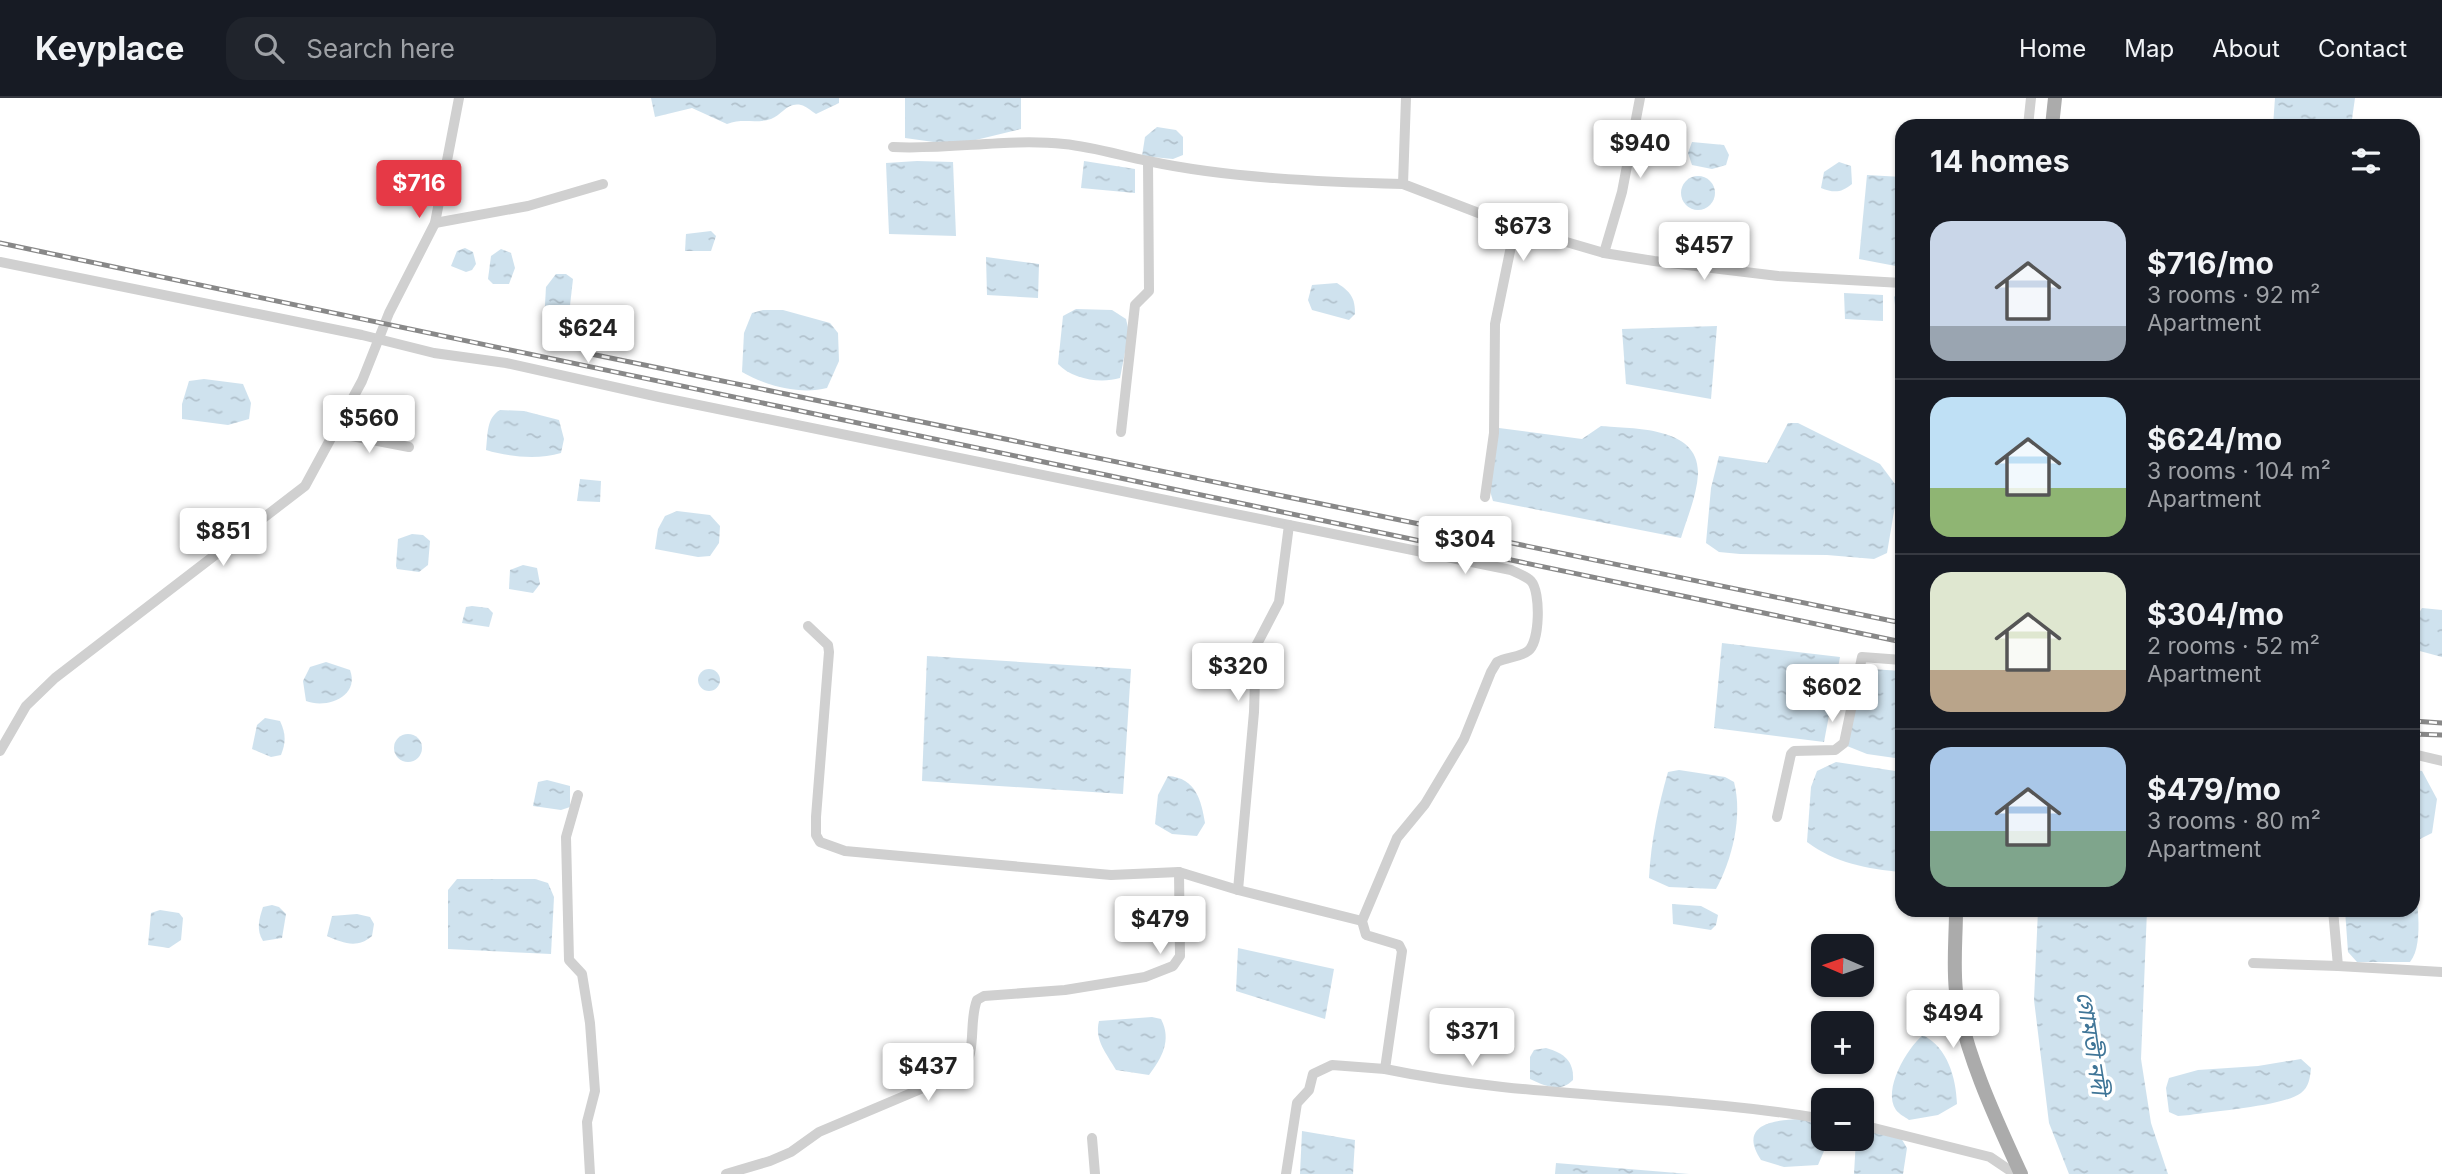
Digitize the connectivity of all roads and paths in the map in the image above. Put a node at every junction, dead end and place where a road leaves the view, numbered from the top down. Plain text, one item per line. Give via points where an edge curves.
1 (459, 98) edge
2 (1406, 98) edge
3 (1640, 98) edge
4 (2031, 98) edge
5 (2055, 98) edge
6 (2029, 119) edge
7 (2053, 119) edge
8 (894, 147) dead end
9 (1148, 161) junction
10 (603, 184) dead end
11 (1403, 184) junction
12 (435, 223) junction
13 (1515, 227) junction
14 (1604, 253) junction
15 (0, 262) edge
16 (1895, 283) edge
17 (378, 341) junction
18 (1121, 432) dead end
19 (336, 433) junction
20 (409, 447) dead end
21 (1485, 498) dead end
22 (1289, 525) junction
23 (808, 626) dead end
24 (1895, 659) edge
25 (1, 749) edge
26 (2420, 756) edge
27 (2442, 761) edge
28 (578, 795) dead end
29 (1777, 817) dead end
30 (1179, 872) junction
31 (1238, 890) junction
32 (1956, 917) edge
33 (2334, 917) edge
34 (1362, 921) junction
35 (2253, 963) dead end
36 (2338, 966) junction
37 (2442, 972) edge
38 (1385, 1069) junction
39 (1811, 1117) edge
40 (1874, 1128) edge
41 (1092, 1138) dead end
42 (590, 1174) edge
43 (726, 1174) edge
44 (1095, 1174) edge
45 (1286, 1174) edge
46 (2015, 1174) edge
47 (2021, 1174) edge

1 - 12 street
2 - 11 street
3 - 14 street via 1622,192
4 - 6 street
5 - 7 main road
8 - 9 street via 1062,144
9 - 11 street via 1337,182
9 - 18 street via 1149,291 1135,305
10 - 12 street via 528,206
11 - 13 street
12 - 17 street
13 - 14 street
13 - 21 street via 1494,324 1494,433
14 - 16 street via 1778,276
15 - 17 street
17 - 19 street
17 - 22 street via 506,363
19 - 20 street
19 - 25 street via 305,486 55,678 26,706
22 - 31 street via 1279,602 1256,646
22 - 34 street via 1511,570 1530,580 1536,591 1532,648 1497,662 1490,671 1464,738 1426,804 1397,838
23 - 30 street via 828,645 829,652 816,817 820,842 845,851 1111,875
24 - 29 street via 1862,657 1844,743 1835,750 1791,754
26 - 27 street
28 - 42 street via 566,837 568,948 570,963 582,974 590,1023 595,1091 587,1122
30 - 31 street
30 - 43 street via 1180,956 1173,966 1145,977 1065,990 984,996 974,1009 968,1063 961,1072 819,1132 791,1152
31 - 34 street
32 - 47 main road via 1955,975 1961,1022
33 - 36 street
34 - 38 street via 1366,935 1399,945 1402,951
35 - 36 street
36 - 37 street
38 - 39 street via 1441,1081 1634,1096
38 - 45 street via 1332,1065 1313,1073 1309,1090 1297,1103
40 - 46 street via 1990,1157
41 - 44 street

